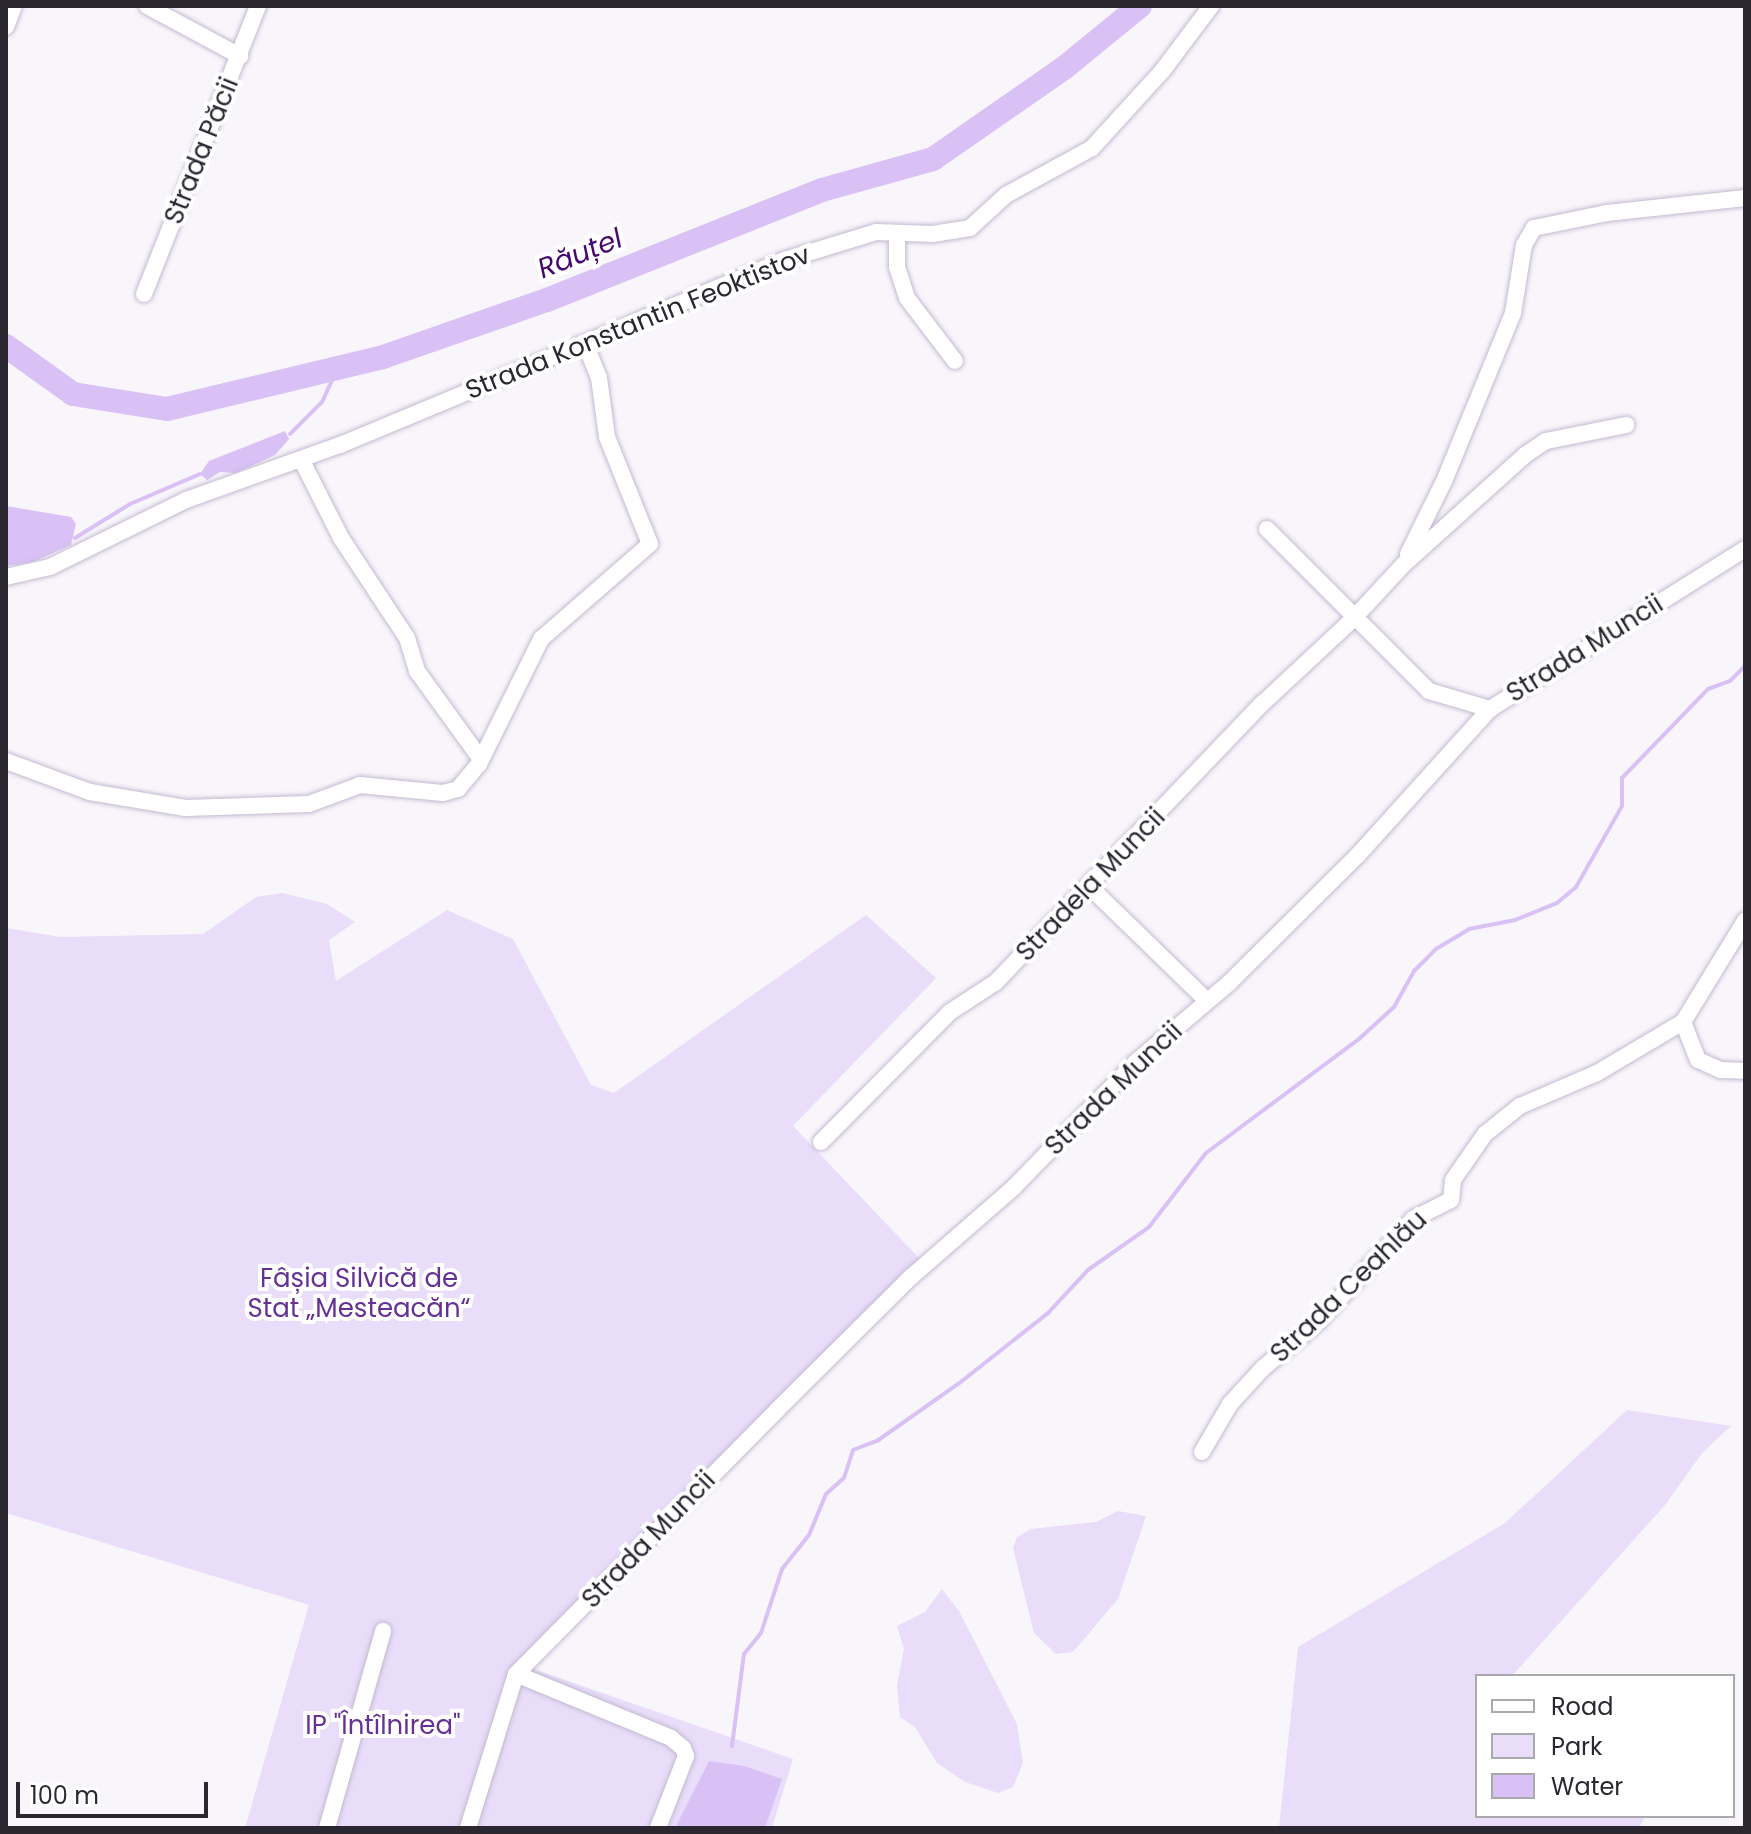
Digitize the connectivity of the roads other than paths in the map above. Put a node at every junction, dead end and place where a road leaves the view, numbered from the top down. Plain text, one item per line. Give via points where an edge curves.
1 (14, 6) edge
2 (147, 6) edge
3 (258, 6) edge
4 (1211, 6) edge
5 (6, 27) edge
6 (240, 56) junction
7 (1745, 198) edge
8 (897, 235) junction
9 (144, 294) dead end
10 (586, 345) junction
11 (955, 361) dead end
12 (1626, 425) dead end
13 (301, 459) junction
14 (1267, 529) dead end
15 (1745, 549) edge
16 (1403, 565) junction
17 (6, 577) edge
18 (1353, 619) junction
19 (1490, 709) junction
20 (480, 758) junction
21 (6, 761) edge
22 (1091, 888) junction
23 (1745, 921) edge
24 (1207, 1001) junction
25 (1683, 1022) junction
26 (1745, 1071) edge
27 (821, 1142) dead end
28 (1202, 1452) dead end
29 (383, 1631) dead end
30 (516, 1674) junction
31 (327, 1828) edge
32 (468, 1828) edge
33 (658, 1828) edge

1 - 5 street
2 - 6 street
3 - 6 street, Strada Păcii
4 - 8 street, Strada Konstantin Feoktistov via 1163,70 1082,155 1006,195 970,228
6 - 9 street, Strada Păcii
7 - 16 street via 1543,223 1529,233 1513,313 1439,493
8 - 10 street, Strada Konstantin Feoktistov via 876,232 785,260
8 - 11 street via 897,267 907,298
10 - 13 street, Strada Konstantin Feoktistov
10 - 20 street via 599,378 607,437 650,544 541,639
12 - 16 street, Stradela Muncii via 1537,446
13 - 17 street, Strada Konstantin Feoktistov via 173,505 50,567
13 - 20 street via 341,538 407,638 417,671
14 - 18 street
15 - 19 street, Strada Muncii
16 - 18 street, Stradela Muncii
18 - 19 street via 1429,691
18 - 22 street, Stradela Muncii via 1263,703
19 - 24 street, Strada Muncii via 1358,855
20 - 21 street via 458,789 443,793 382,783 351,787 309,804 186,808 104,796
22 - 24 street
22 - 27 street, Stradela Muncii via 996,982 936,1025
23 - 25 street, Strada Ceahlău
24 - 30 street, Strada Muncii via 1136,1062 1014,1187 911,1277
25 - 26 street via 1698,1060 1720,1070
25 - 28 street, Strada Ceahlău via 1497,1123 1463,1162 1453,1180 1451,1200 1413,1219 1318,1322 1263,1368 1230,1404
29 - 31 street
30 - 32 street
30 - 33 street via 671,1738 683,1748 686,1756

